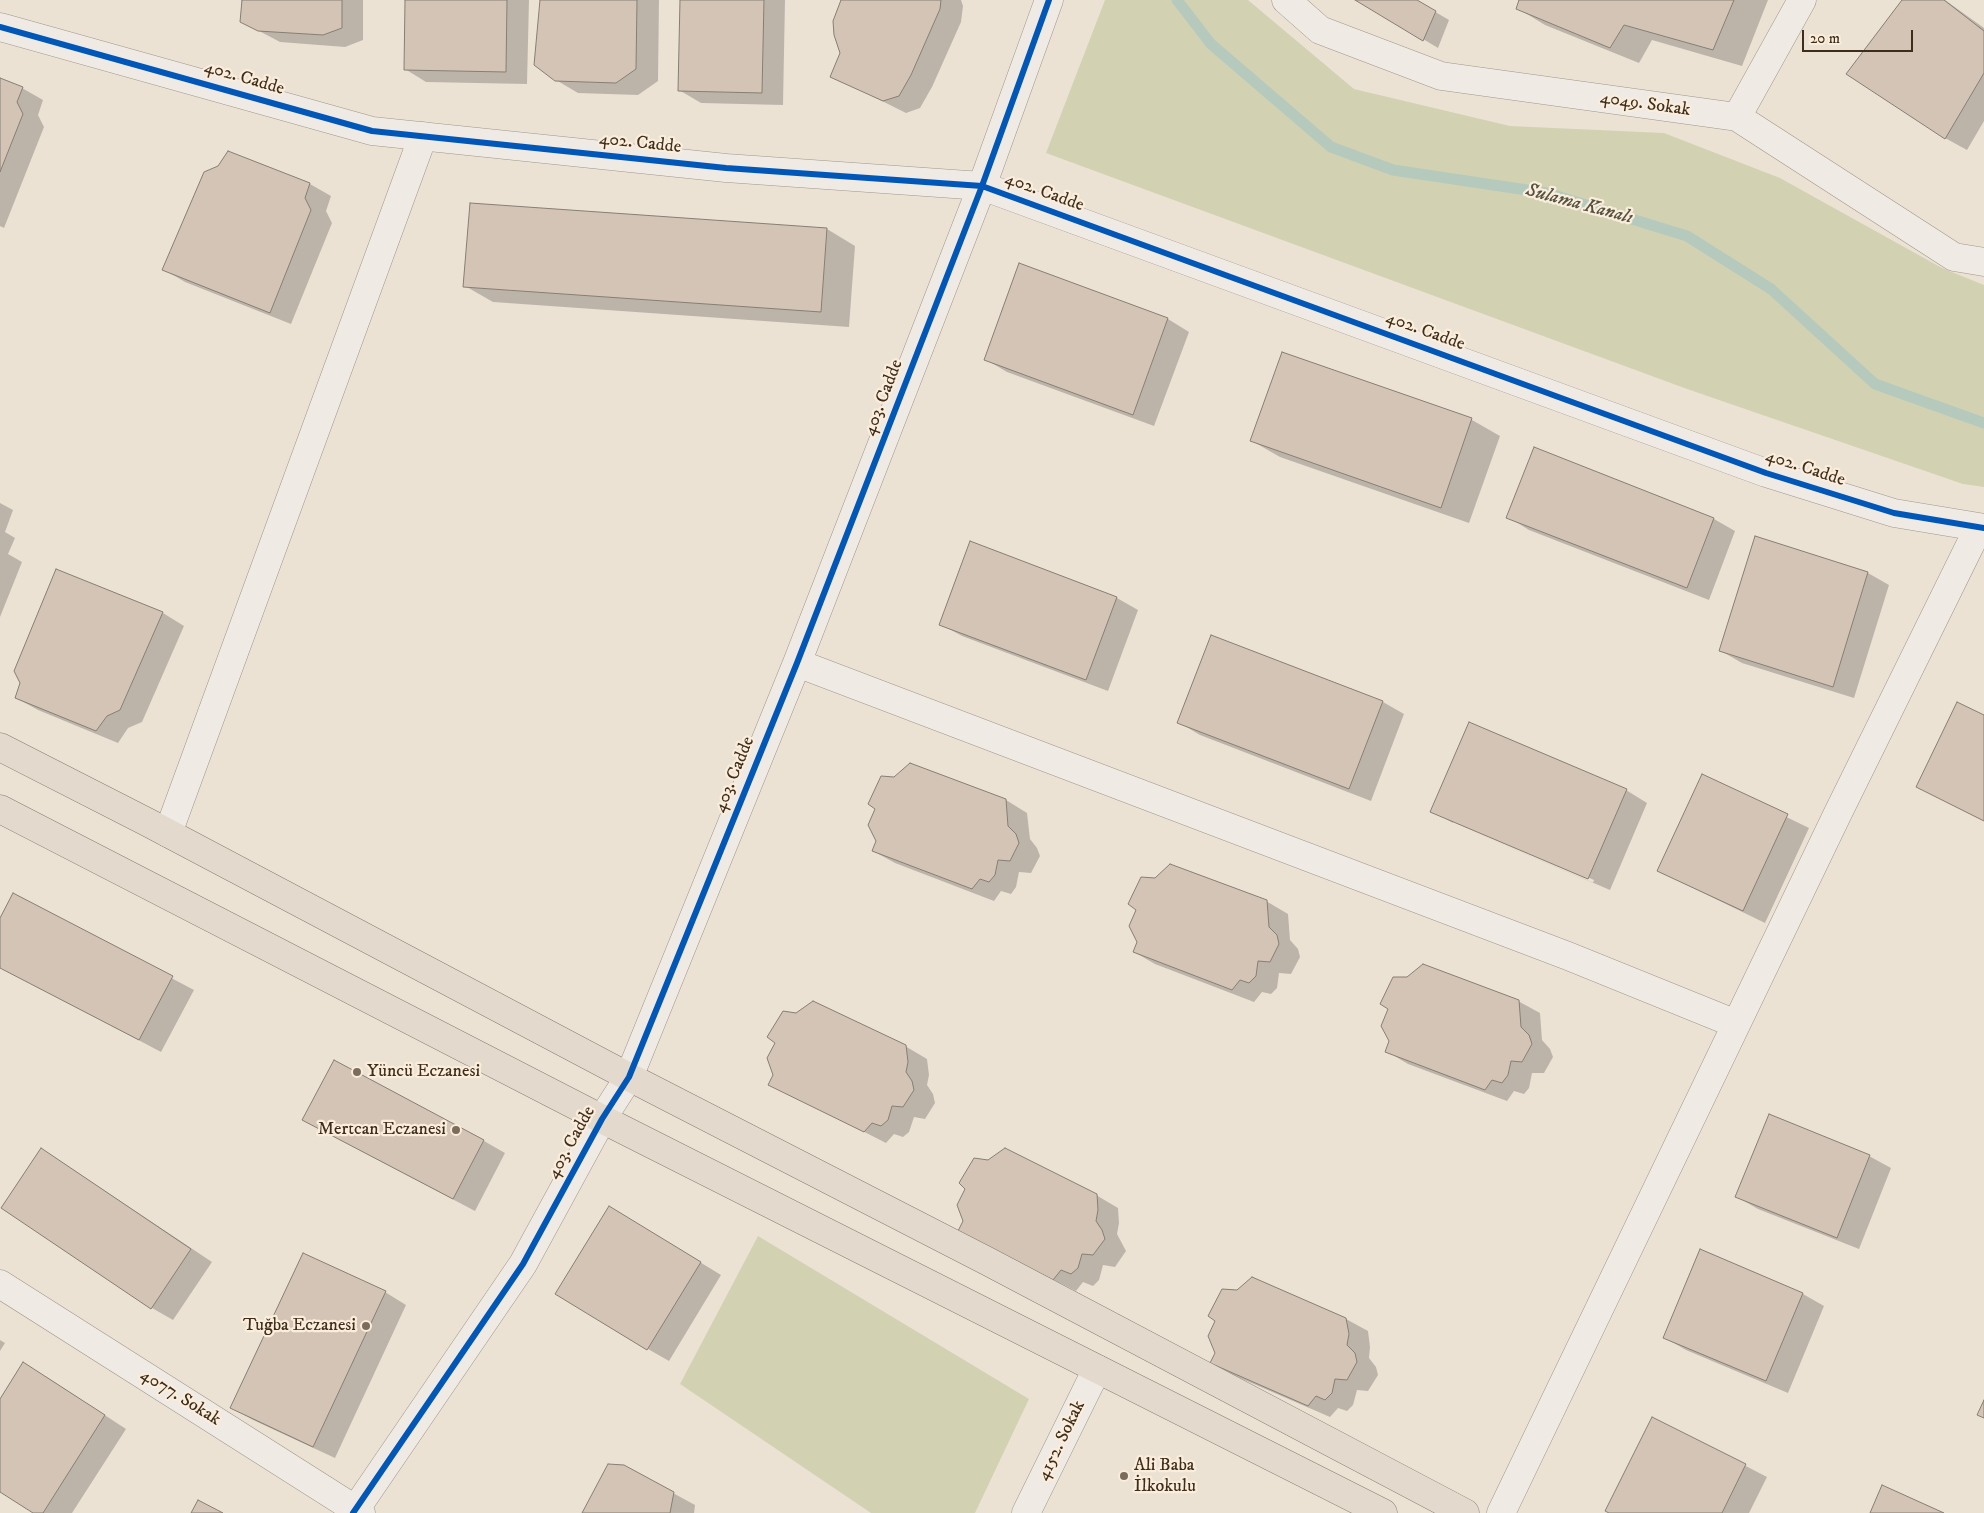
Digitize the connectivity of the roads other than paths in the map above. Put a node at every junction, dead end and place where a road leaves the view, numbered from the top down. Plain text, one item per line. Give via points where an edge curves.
1 (1049, 0) edge
2 (1286, 0) edge
3 (1802, 0) edge
4 (0, 27) edge
5 (1737, 118) junction
6 (423, 136) junction
7 (982, 186) junction
8 (1984, 262) edge
9 (1981, 527) edge
10 (797, 663) junction
11 (0, 747) edge
12 (0, 809) edge
13 (168, 833) junction
14 (1736, 1024) junction
15 (629, 1077) junction
16 (602, 1119) junction
17 (0, 1284) edge
18 (1097, 1369) junction
19 (356, 1512) edge
20 (1026, 1513) edge
21 (1383, 1513) edge
22 (1464, 1513) edge
23 (1501, 1513) edge

1 - 7 street, 403. Cadde
2 - 5 street, 4049. Sokak via 1320,30 1441,76
3 - 5 street
4 - 6 street, 402. Cadde via 372,131
5 - 8 street, 4049. Sokak via 1954,257
6 - 7 street, 402. Cadde via 726,168
6 - 13 street
7 - 9 street, 402. Cadde via 1766,473 1894,513
7 - 10 street, 403. Cadde
9 - 14 street
10 - 14 street via 1568,956
10 - 15 street, 403. Cadde
11 - 13 main road
12 - 16 main road
13 - 15 main road
14 - 23 street
15 - 16 street, 403. Cadde
15 - 22 main road via 987,1261
16 - 18 main road
16 - 19 street, 403. Cadde via 522,1264
17 - 19 street, 4077. Sokak
18 - 20 street, 4152. Sokak
18 - 21 main road

